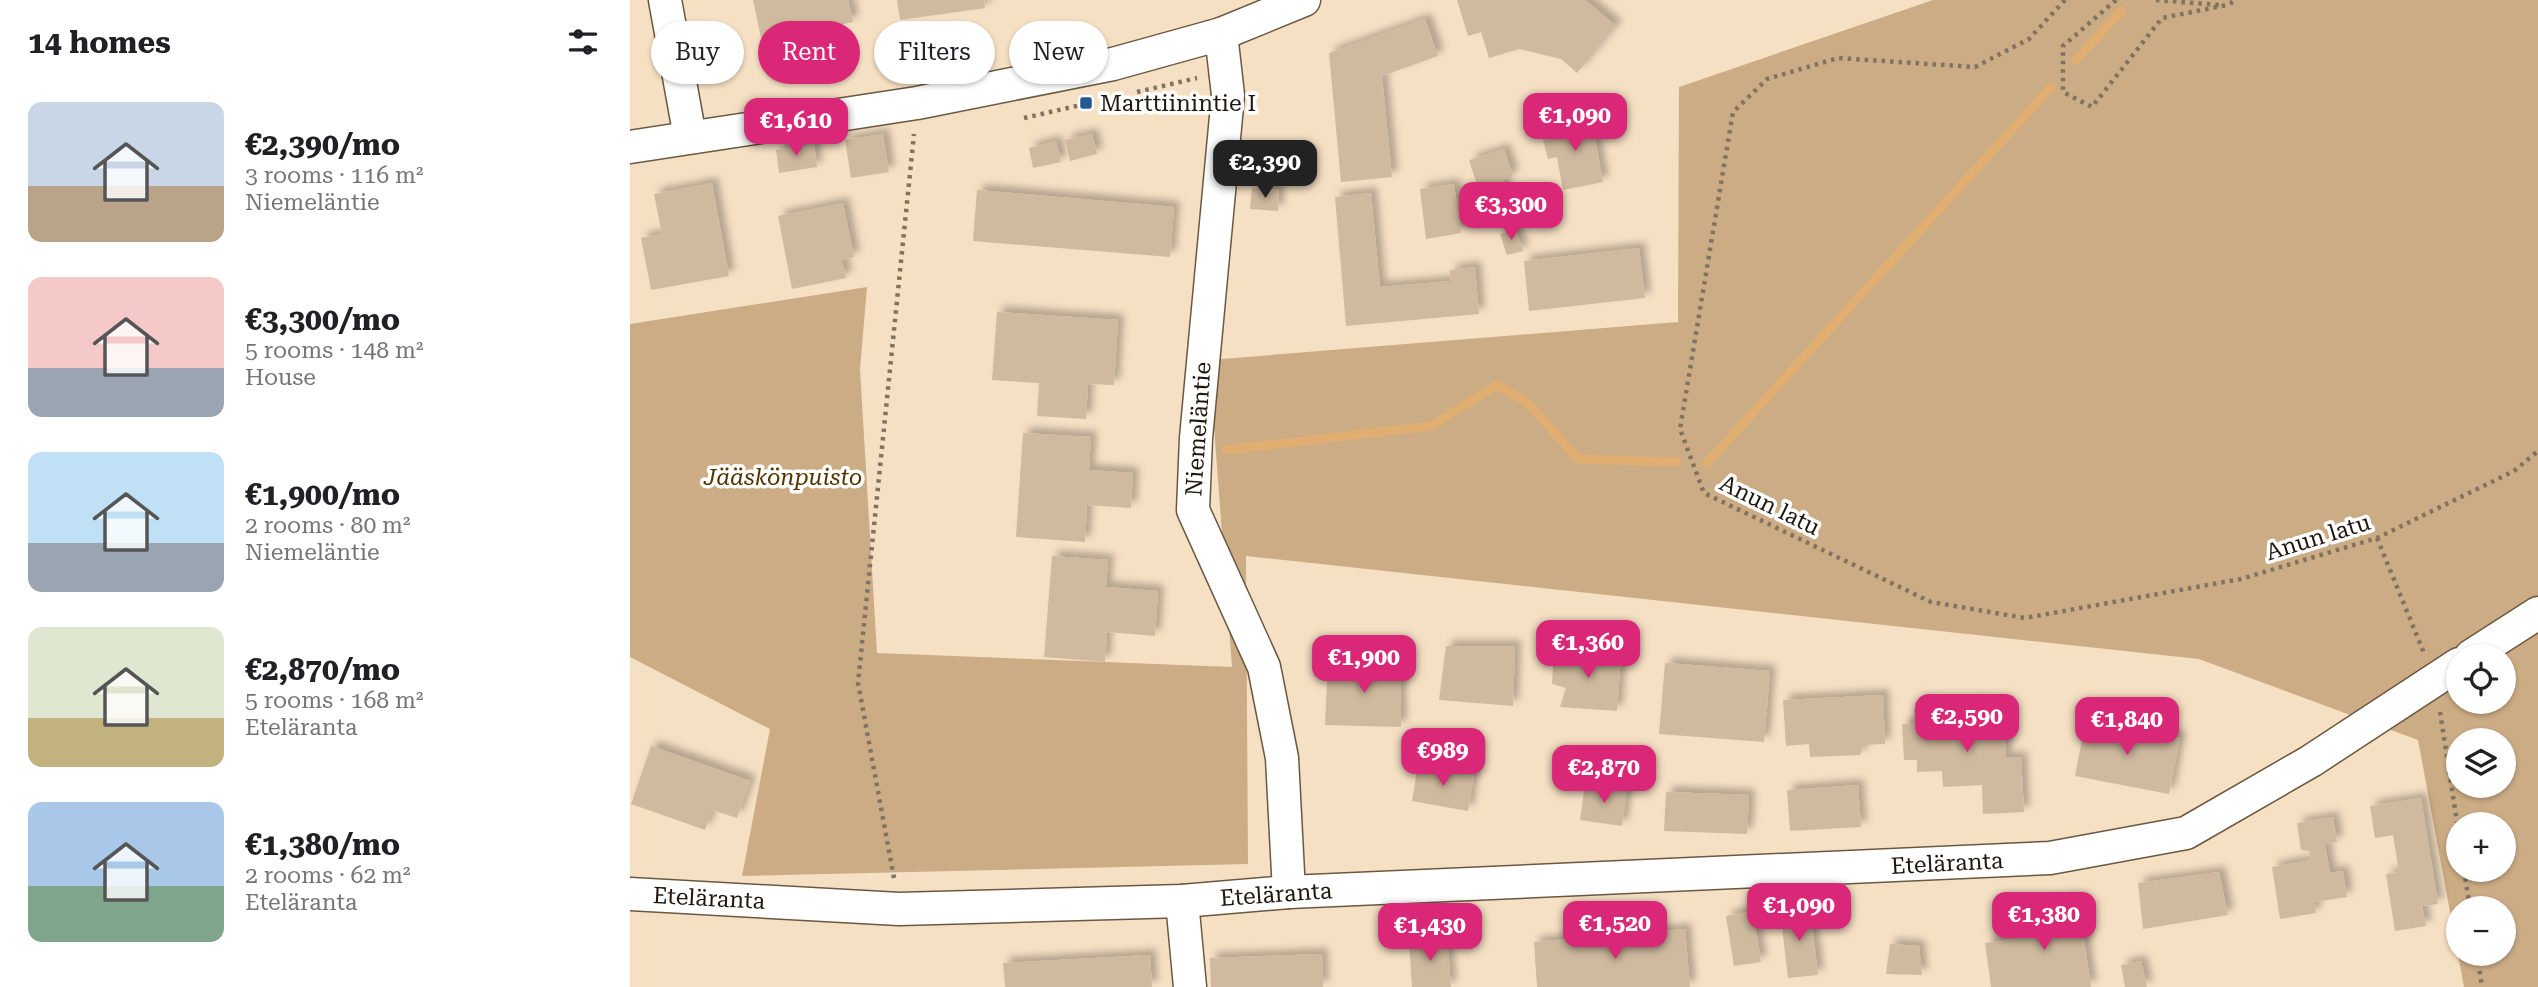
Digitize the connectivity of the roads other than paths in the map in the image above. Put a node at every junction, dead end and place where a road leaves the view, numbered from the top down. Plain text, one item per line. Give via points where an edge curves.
1 (665, 0) edge
2 (1304, 0) edge
3 (1221, 34) junction
4 (690, 137) junction
5 (630, 147) edge
6 (2538, 613) edge
7 (2490, 644) edge
8 (2446, 673) edge
9 (1289, 892) junction
10 (630, 894) edge
11 (1182, 901) junction
12 (1190, 987) edge

1 - 4 street
2 - 3 street
3 - 4 street via 1113,64 917,103
3 - 9 street, Niemeläntie via 1228,95 1193,510 1264,667 1282,758
4 - 5 street
6 - 7 street
8 - 9 street, Eteläranta via 2311,761 2186,833 2050,858
9 - 11 street, Eteläranta
10 - 11 street, Eteläranta via 899,909
11 - 12 street

